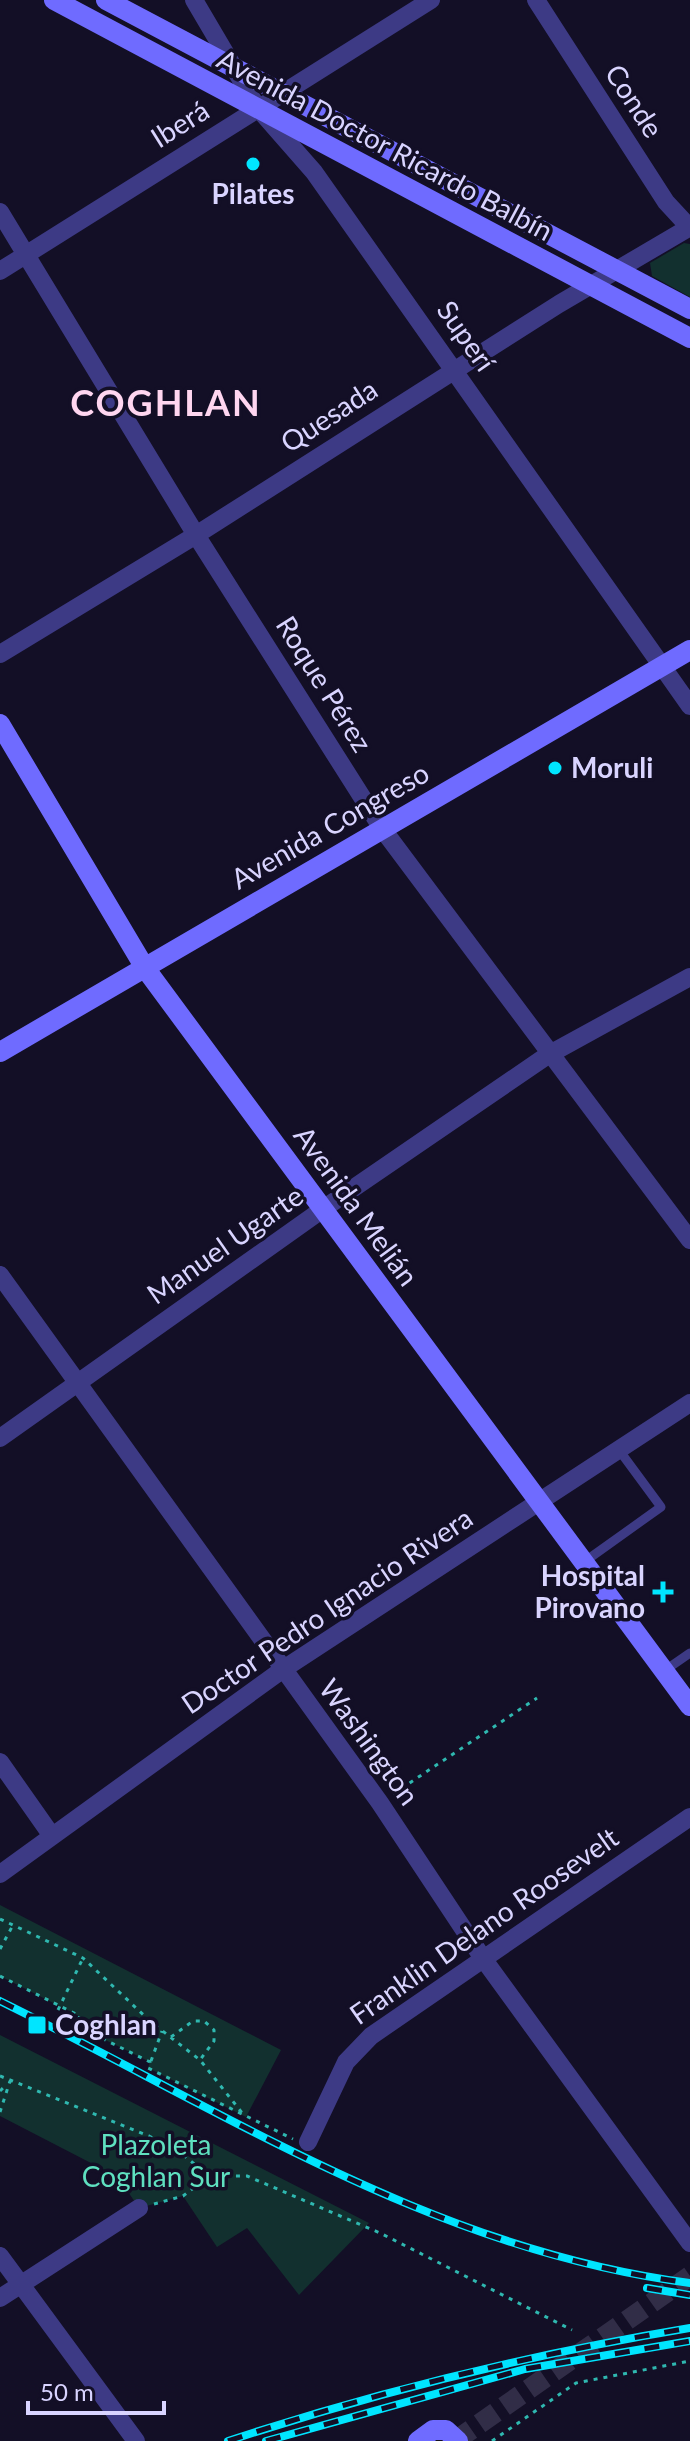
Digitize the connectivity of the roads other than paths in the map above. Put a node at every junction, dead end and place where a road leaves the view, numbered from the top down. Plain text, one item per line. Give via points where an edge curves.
1 (54, 0) edge
2 (106, 0) edge
3 (194, 0) edge
4 (431, 0) edge
5 (536, 0) edge
6 (235, 71) junction
7 (280, 94) junction
8 (257, 107) junction
9 (0, 212) edge
10 (690, 228) edge
11 (25, 254) junction
12 (617, 270) junction
13 (0, 271) edge
14 (592, 286) junction
15 (690, 309) edge
16 (690, 338) edge
17 (456, 370) junction
18 (196, 535) junction
19 (690, 650) edge
20 (0, 654) edge
21 (661, 667) junction
22 (690, 706) edge
23 (0, 724) edge
24 (381, 827) junction
25 (145, 968) junction
26 (690, 977) edge
27 (0, 1052) edge
28 (548, 1055) junction
29 (323, 1209) junction
30 (690, 1240) edge
31 (0, 1275) edge
32 (76, 1385) junction
33 (690, 1403) edge
34 (0, 1438) edge
35 (619, 1450) junction
36 (540, 1504) junction
37 (583, 1563) junction
38 (690, 1653) edge
39 (282, 1670) junction
40 (664, 1671) junction
41 (690, 1706) edge
42 (0, 1762) edge
43 (690, 1817) edge
44 (52, 1836) junction
45 (0, 1874) edge
46 (482, 1957) junction
47 (299, 2140) road end
48 (143, 2207) road end
49 (690, 2243) edge
50 (0, 2256) edge
51 (19, 2284) junction
52 (0, 2298) edge
53 (136, 2441) edge
54 (418, 2441) edge
55 (458, 2441) edge

1 - 8 main road, Avenida Doctor Ricardo Balbín
2 - 6 main road, Avenida Doctor Ricardo Balbín
3 - 6 street, Superí
4 - 7 street, Iberá
5 - 10 street, Conde via 666,202
6 - 7 main road, Avenida Doctor Ricardo Balbín
6 - 8 street, Superí
7 - 8 street, Iberá
7 - 12 main road, Avenida Doctor Ricardo Balbín
8 - 11 street, Iberá
8 - 14 main road, Avenida Doctor Ricardo Balbín
8 - 17 street, Superí via 314,172
9 - 11 street, Roque Pérez
10 - 12 street, Quesada
11 - 13 street, Iberá
11 - 18 street, Roque Pérez
12 - 14 street, Quesada
12 - 15 main road, Avenida Doctor Ricardo Balbín
14 - 16 main road, Avenida Doctor Ricardo Balbín
14 - 17 street, Quesada
17 - 18 street, Quesada
17 - 21 street, Superí
18 - 20 street, Quesada
18 - 24 street, Roque Pérez
19 - 21 main road, Avenida Congreso
21 - 22 street, Superí
21 - 24 main road, Avenida Congreso
23 - 25 main road, Avenida Melián
24 - 25 main road, Avenida Congreso
24 - 28 street, Roque Pérez
25 - 27 main road, Avenida Congreso
25 - 29 main road, Avenida Melián
26 - 28 street, Manuel Ugarte
28 - 29 street, Manuel Ugarte
28 - 30 street, Roque Pérez
29 - 32 street, Manuel Ugarte
29 - 36 main road, Avenida Melián
31 - 32 street, Washington
32 - 34 street, Manuel Ugarte
32 - 39 street, Washington
33 - 35 street, Doctor Pedro Ignacio Rivera
35 - 36 street, Doctor Pedro Ignacio Rivera
35 - 37 lane via 661,1507
36 - 37 main road, Avenida Melián
36 - 39 street, Doctor Pedro Ignacio Rivera
37 - 40 main road, Avenida Melián
38 - 40 lane
39 - 44 street, Doctor Pedro Ignacio Rivera
39 - 46 street, Washington via 380,1803
40 - 41 main road, Avenida Melián
42 - 44 street
43 - 46 street, Franklin Delano Roosevelt
44 - 45 street, Doctor Pedro Ignacio Rivera
46 - 47 street, Franklin Delano Roosevelt via 356,2050
46 - 49 street, Washington
48 - 51 street
50 - 51 street
51 - 52 street
51 - 53 street
54 - 55 main road via 433,2430 446,2430

